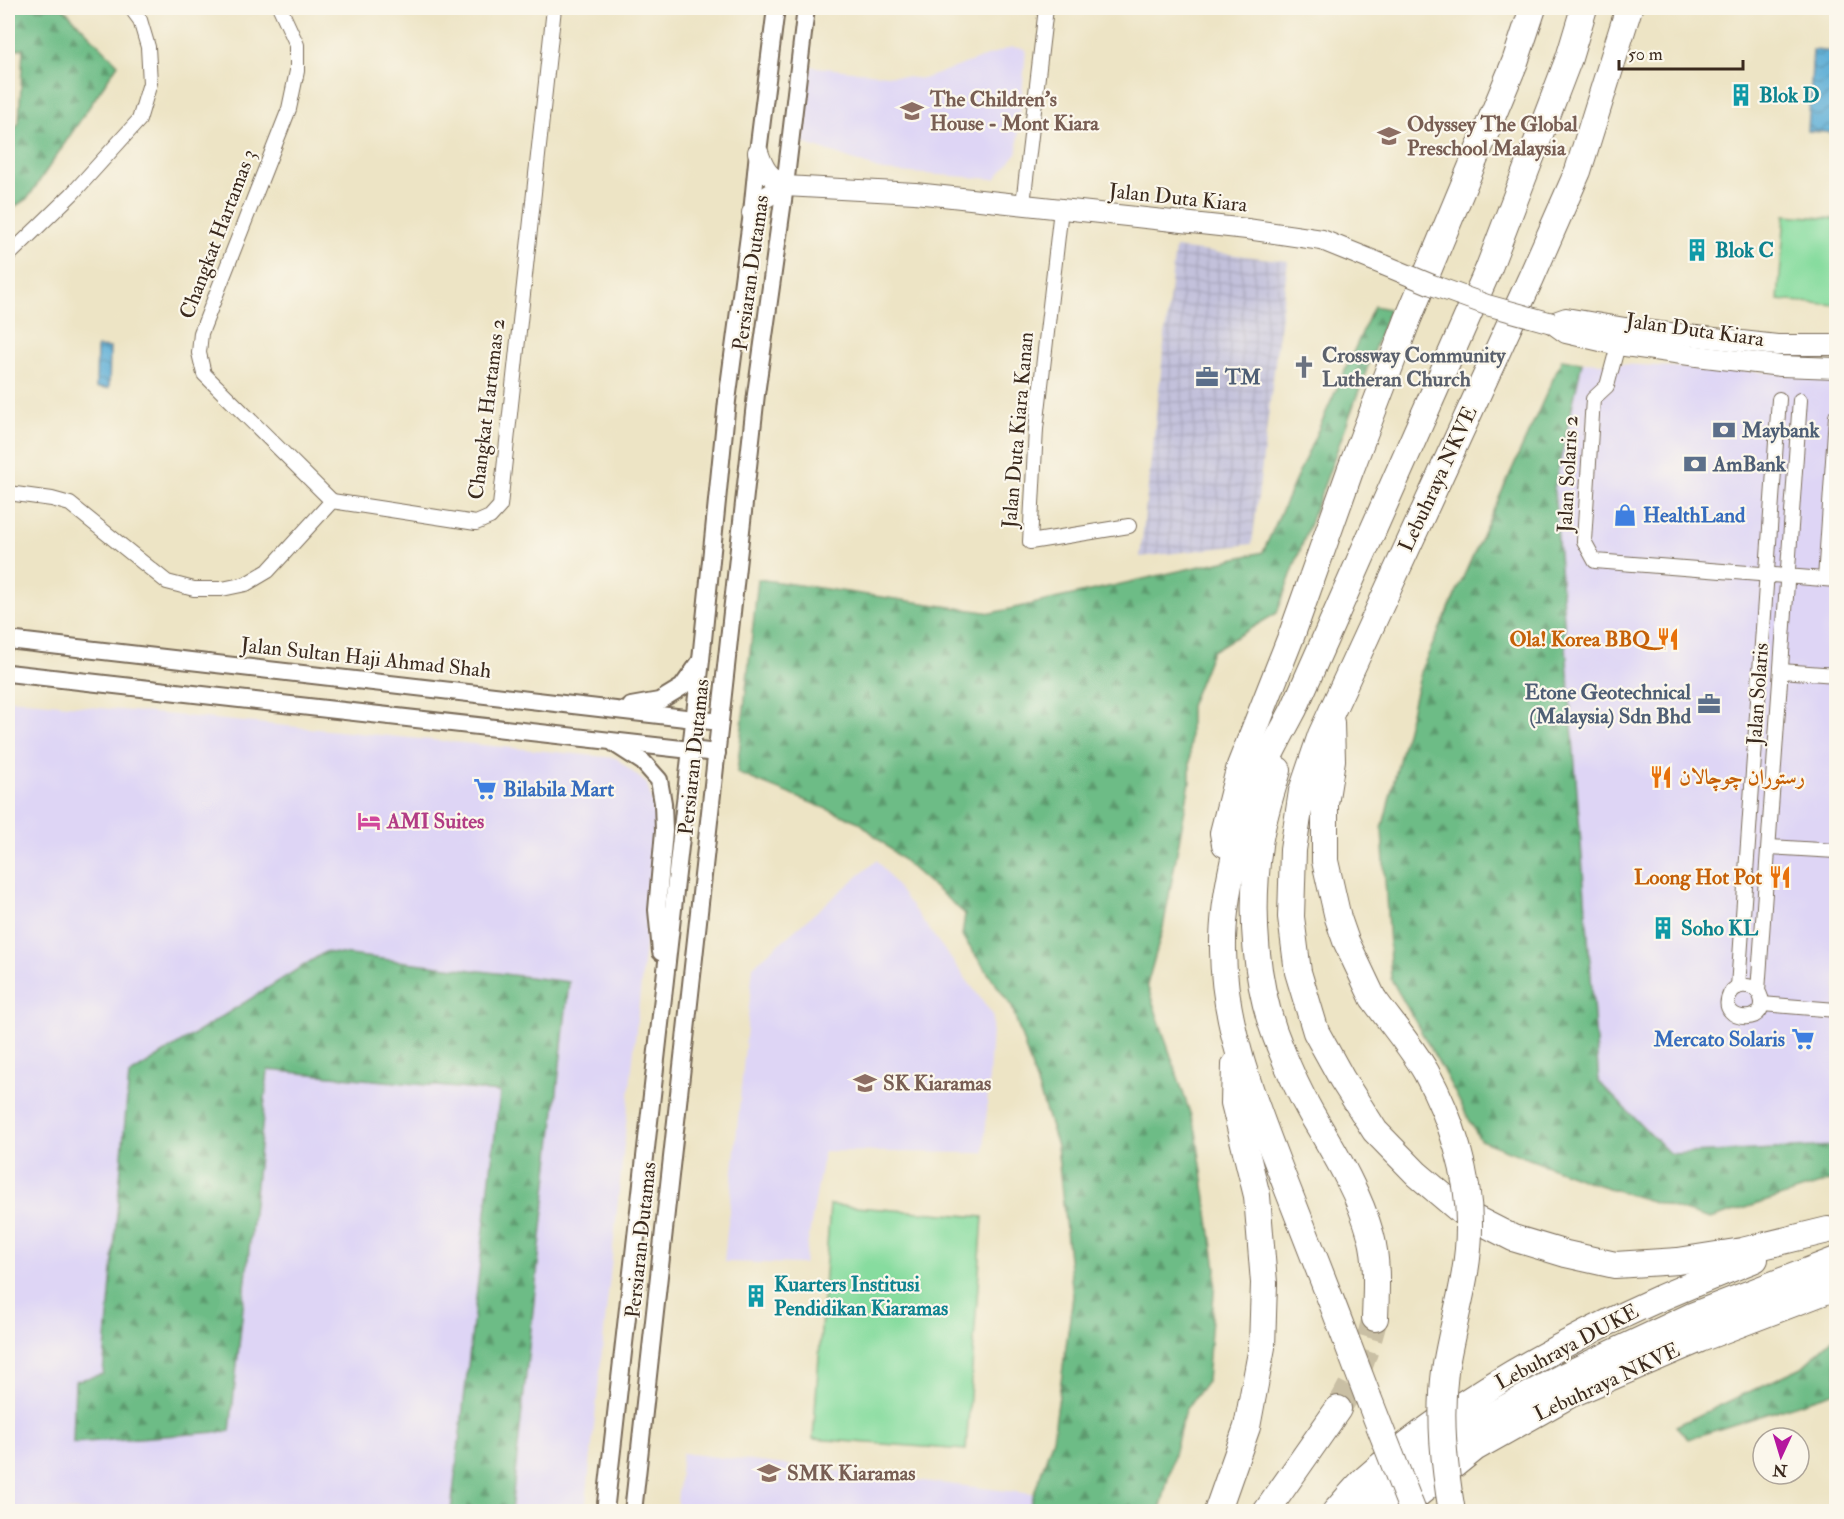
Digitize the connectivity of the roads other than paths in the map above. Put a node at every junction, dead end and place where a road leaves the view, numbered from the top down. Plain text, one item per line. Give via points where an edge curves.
1 (131, 8) edge
2 (280, 8) edge
3 (554, 8) edge
4 (776, 8) edge
5 (806, 8) edge
6 (1046, 8) edge
7 (1533, 8) edge
8 (1584, 8) edge
9 (1629, 8) edge
10 (758, 152) junction
11 (785, 186) junction
12 (1023, 204) junction
13 (753, 213) junction
14 (1060, 215) junction
15 (8, 256) edge
16 (1552, 323) junction
17 (1618, 345) junction
18 (1836, 345) edge
19 (1791, 355) junction
20 (1836, 368) edge
21 (1779, 399) dead end
22 (1800, 400) dead end
23 (1836, 416) edge
24 (8, 493) edge
25 (332, 501) junction
26 (1129, 526) dead end
27 (1767, 575) junction
28 (1787, 576) junction
29 (1831, 580) edge
30 (8, 640) edge
31 (701, 660) junction
32 (1781, 671) junction
33 (8, 673) edge
34 (1836, 675) edge
35 (1294, 709) junction
36 (615, 710) junction
37 (1330, 714) junction
38 (694, 718) junction
39 (720, 722) junction
40 (611, 741) junction
41 (691, 750) junction
42 (717, 753) junction
43 (1768, 847) junction
44 (1836, 851) edge
45 (1231, 876) junction
46 (1738, 987) junction
47 (664, 988) junction
48 (1760, 998) junction
49 (1836, 1011) edge
50 (1236, 1045) junction
51 (1832, 1228) edge
52 (1836, 1260) edge
53 (1836, 1287) edge
54 (1375, 1318) tunnel mouth
55 (1338, 1409) tunnel mouth
56 (605, 1512) edge
57 (633, 1512) edge
58 (1217, 1512) edge
59 (1266, 1512) edge
60 (1335, 1512) edge
61 (1363, 1512) edge
62 (1396, 1512) edge
63 (1413, 1512) edge
64 (1452, 1512) edge

1 - 15 street via 140,20 148,48 150,83 139,120 72,194
2 - 25 street, Changkat Hartamas 3 via 297,45 297,71 289,109 201,333 199,353 204,374
3 - 25 street, Changkat Hartamas 2 via 500,506 490,517 476,523
4 - 10 street, Persiaran Dutamas
5 - 11 street, Persiaran Dutamas
6 - 12 street
7 - 45 highway via 1515,62 1404,330 1240,766 1223,833
8 - 35 highway via 1569,58 1488,270
9 - 37 highway, Lebuhraya NKVE via 1578,171
10 - 11 main road via 771,178
10 - 13 street, Persiaran Dutamas
11 - 12 main road, Jalan Duta Kiara
11 - 13 main road via 761,200
11 - 39 street, Persiaran Dutamas via 756,394
12 - 14 main road, Jalan Duta Kiara
13 - 31 street, Persiaran Dutamas via 728,401
14 - 16 main road, Jalan Duta Kiara, bridge via 1247,229 1322,240 1487,305
14 - 26 street, Jalan Duta Kiara Kanan via 1036,429 1030,542
16 - 17 main road, Jalan Duta Kiara via 1566,333
16 - 19 main road, Jalan Duta Kiara via 1566,318
17 - 19 main road, Jalan Duta Kiara via 1697,356
17 - 27 street, Jalan Solaris 2 via 1607,386 1593,399 1584,541 1595,561
18 - 19 main road, Jalan Duta Kiara
19 - 20 main road, Jalan Duta Kiara
21 - 27 street, Jalan Solaris
22 - 28 street, Jalan Solaris
23 - 29 street
24 - 25 street via 69,504 167,582 194,590 246,584 268,571
27 - 28 street, Jalan Solaris 2
27 - 46 street, Jalan Solaris
28 - 29 street, Jalan Solaris 2
28 - 32 street, Jalan Solaris
30 - 36 street, Jalan Sultan Haji Ahmad Shah
31 - 36 street via 682,687 659,701
31 - 38 street, Persiaran Dutamas
32 - 34 street
32 - 43 street, Jalan Solaris
33 - 40 street
35 - 45 highway via 1258,779
35 - 54 highway via 1259,844 1257,960 1266,1009 1279,1045 1358,1199 1371,1238
36 - 38 street, Jalan Sultan Haji Ahmad Shah
37 - 51 highway, Lebuhraya NKVE via 1302,791 1293,850 1291,917 1298,972 1316,1032 1375,1131 1462,1212 1513,1238 1615,1265 1742,1251
37 - 64 highway, bridge via 1332,760 1325,804 1325,861 1335,908 1373,998 1425,1071 1451,1129 1466,1193 1466,1263 1442,1405
38 - 39 street, Jalan Sultan Haji Ahmad Shah
38 - 41 street, Persiaran Dutamas
39 - 42 street, Persiaran Dutamas
40 - 41 street
40 - 47 street via 643,762 659,780 664,831 657,910
41 - 42 street
41 - 47 street, Persiaran Dutamas
42 - 57 street, Persiaran Dutamas
43 - 44 street
43 - 48 street, Jalan Solaris
45 - 50 highway via 1223,950 1226,996
46 - 48 street via 1749,986
46 - 48 street via 1730,994 1729,1005 1739,1017 1749,1018 1759,1012
47 - 56 street, Persiaran Dutamas
48 - 49 street
50 - 58 highway via 1234,1103 1257,1197 1264,1283 1262,1347 1247,1427
50 - 63 highway, bridge via 1256,1107
51 - 60 highway, Lebuhraya DUKE via 1658,1299 1484,1390 1362,1482
52 - 61 highway, Lebuhraya DUKE via 1694,1315 1564,1376 1478,1423 1413,1469
53 - 62 highway, Lebuhraya NKVE via 1571,1394 1475,1448
55 - 59 highway

